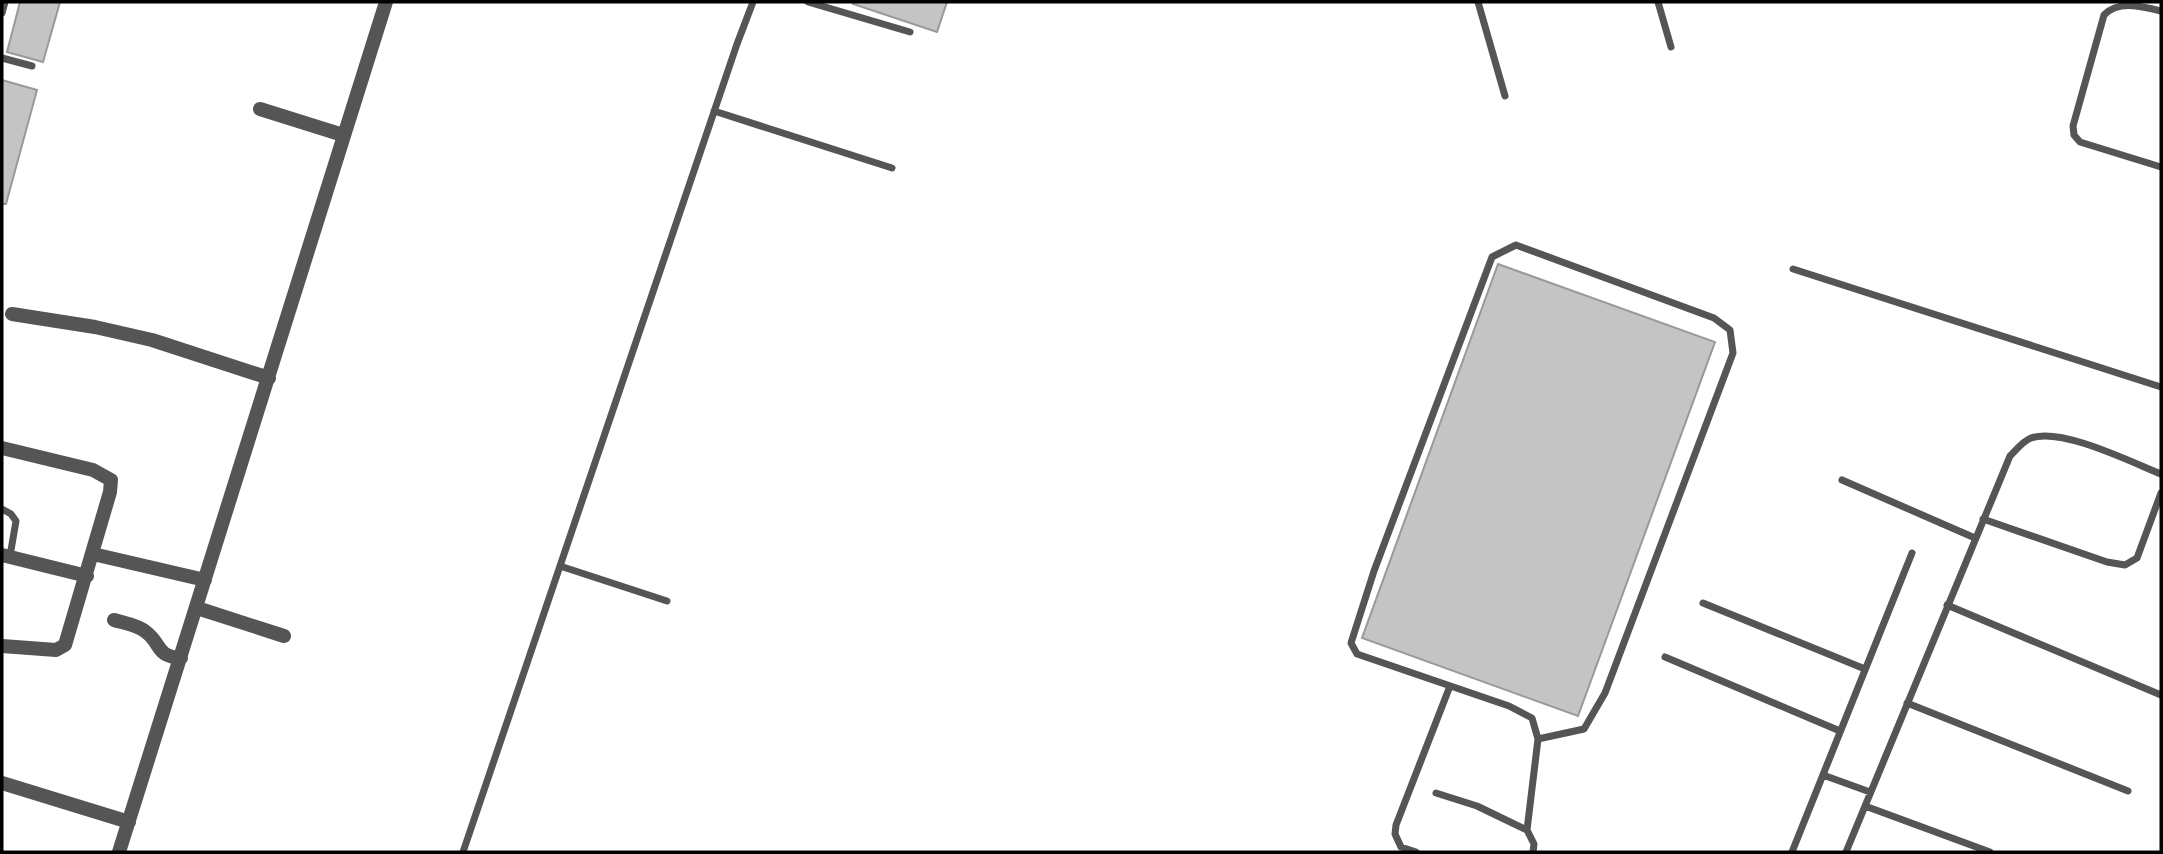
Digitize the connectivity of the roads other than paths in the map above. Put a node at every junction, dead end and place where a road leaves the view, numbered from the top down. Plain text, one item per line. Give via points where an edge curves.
1 (5, 2) edge
2 (386, 2) edge
3 (753, 2) edge
4 (808, 2) edge
5 (1478, 2) edge
6 (1658, 2) edge
7 (2161, 12) edge
8 (2, 13) edge
9 (910, 32) dead end
10 (1671, 47) dead end
11 (2, 58) edge
12 (32, 66) dead end
13 (1505, 96) dead end
14 (260, 109) dead end
15 (714, 111) junction
16 (343, 135) junction
17 (892, 167) dead end
18 (2161, 167) edge
19 (1793, 270) dead end
20 (12, 314) dead end
21 (268, 378) junction
22 (2161, 387) edge
23 (2, 448) edge
24 (2161, 474) edge
25 (1842, 480) dead end
26 (2161, 493) edge
27 (2, 509) edge
28 (1983, 519) junction
29 (1975, 538) junction
30 (1912, 553) dead end
31 (93, 554) junction
32 (6, 556) edge
33 (560, 566) junction
34 (87, 576) junction
35 (205, 580) junction
36 (667, 601) dead end
37 (1703, 603) dead end
38 (1947, 605) junction
39 (197, 608) junction
40 (114, 620) dead end
41 (284, 636) dead end
42 (2, 646) edge
43 (1665, 657) dead end
44 (181, 658) junction
45 (1865, 669) junction
46 (1450, 686) junction
47 (2161, 695) edge
48 (1907, 702) junction
49 (1840, 731) junction
50 (1538, 739) junction
51 (1823, 775) junction
52 (2, 783) edge
53 (2128, 791) dead end
54 (1870, 792) junction
55 (1436, 793) dead end
56 (1865, 806) junction
57 (129, 822) junction
58 (1527, 830) junction
59 (119, 852) edge
60 (463, 852) edge
61 (1416, 852) edge
62 (1533, 852) edge
63 (1792, 852) edge
64 (1846, 852) edge
65 (1990, 852) edge

1 - 8 lane
2 - 16 street
3 - 15 lane
4 - 9 lane
5 - 13 lane
6 - 10 lane
7 - 18 lane via 2129,2 2109,8 2073,126 2080,142
11 - 12 lane
14 - 16 street
15 - 17 lane
15 - 33 lane
16 - 21 street
19 - 22 lane
20 - 21 street via 152,340
21 - 35 street
23 - 31 street via 93,470 111,480
24 - 28 lane via 2086,444 2050,435 2029,438 2010,456
25 - 29 lane
26 - 28 lane via 2137,558 2125,565
27 - 32 lane via 16,521
28 - 29 lane
29 - 38 lane
30 - 45 lane
31 - 34 street
31 - 35 street
32 - 34 street
33 - 36 lane
33 - 60 lane
34 - 42 street via 65,645 56,650
35 - 39 street
37 - 45 lane
38 - 47 lane
38 - 48 lane
39 - 41 street
39 - 44 street
40 - 44 street via 141,628 158,650
43 - 49 lane
44 - 57 street
45 - 49 lane
46 - 50 lane via 1532,718
46 - 50 lane via 1357,654 1351,643 1492,257 1516,245 1714,318 1730,330 1733,352 1605,693 1584,729
46 - 61 lane via 1396,825 1401,847
48 - 53 lane
48 - 54 lane
49 - 51 lane
50 - 58 lane
51 - 54 lane
51 - 63 lane
52 - 57 street
54 - 56 lane
55 - 58 lane
56 - 64 lane
56 - 65 lane
57 - 59 street
58 - 62 lane

